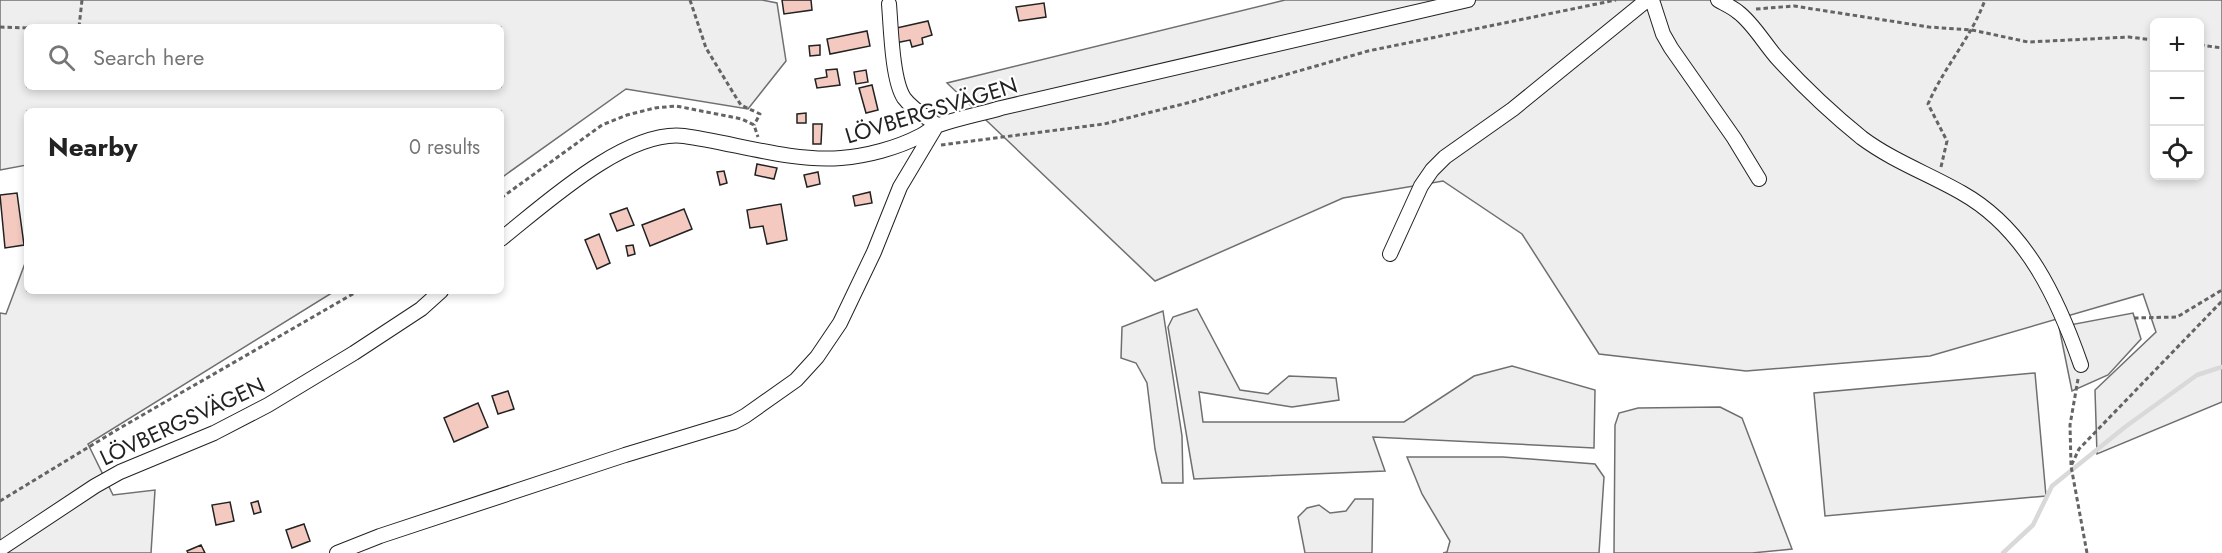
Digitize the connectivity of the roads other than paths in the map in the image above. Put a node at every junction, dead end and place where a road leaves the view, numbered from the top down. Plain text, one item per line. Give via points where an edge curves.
1 (1468, 0) edge
2 (1647, 0) edge
3 (1652, 0) edge
4 (1718, 0) edge
5 (889, 4) dead end
6 (937, 125) junction
7 (1759, 180) dead end
8 (504, 237) edge
9 (1390, 254) dead end
10 (438, 294) edge
11 (2081, 365) road end
12 (0, 549) edge
13 (337, 553) edge

1 - 6 street, LÖVBERGSVÄGEN
2 - 9 street via 1513,110 1438,164 1421,186
3 - 7 street via 1671,48
4 - 11 street via 1736,10 1787,68 1863,138 1993,214 2051,290
5 - 6 street via 903,96
6 - 8 street, LÖVBERGSVÄGEN via 883,150 842,158 808,158 683,136 654,139 627,148 591,170
6 - 13 street via 900,187 840,323 796,380 734,422
10 - 12 street, LÖVBERGSVÄGEN via 364,347 268,405 214,433 120,472

